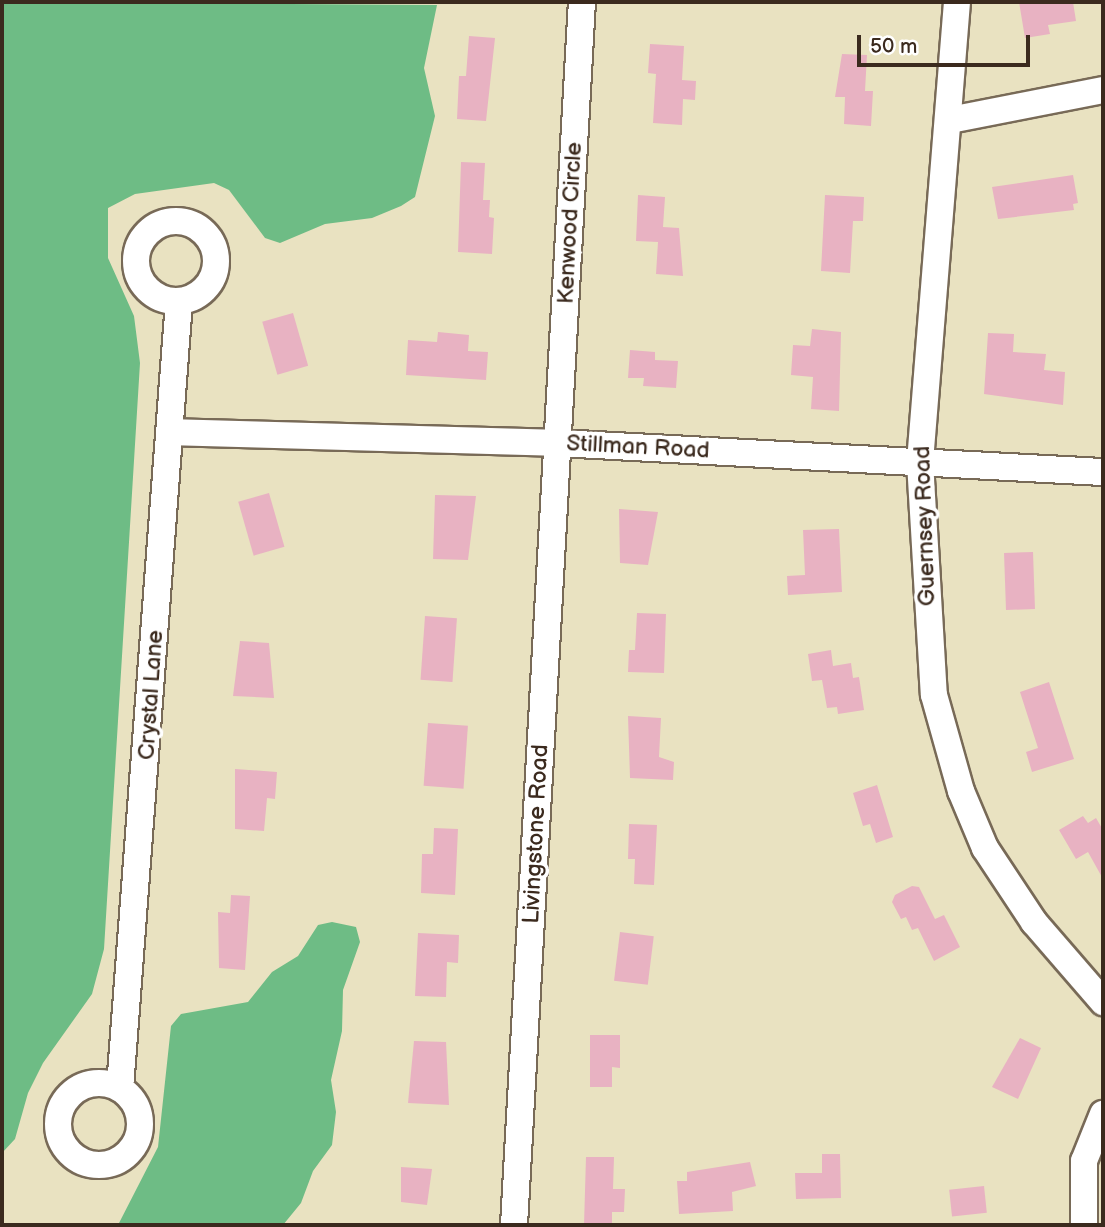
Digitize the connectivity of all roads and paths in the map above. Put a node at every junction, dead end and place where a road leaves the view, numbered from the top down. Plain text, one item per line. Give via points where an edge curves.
1 (582, 2) edge
2 (957, 2) edge
3 (1103, 90) edge
4 (950, 120) junction
5 (179, 301) dead end
6 (171, 432) junction
7 (558, 443) junction
8 (920, 462) junction
9 (1103, 472) edge
10 (1103, 1002) edge
11 (121, 1088) dead end
12 (1103, 1114) edge
13 (514, 1225) edge
14 (1084, 1225) edge

1 - 7 street, Kenwood Circle
2 - 4 street, Guernsey Road
3 - 4 street
4 - 8 street, Guernsey Road
5 - 6 street, Crystal Lane
6 - 7 street, Stillman Road
6 - 11 street, Crystal Lane
7 - 8 street, Stillman Road
7 - 13 street, Livingstone Road
8 - 9 street, Stillman Road
8 - 10 street, Guernsey Road via 931,674 961,791 1006,883
12 - 14 street via 1084,1161

